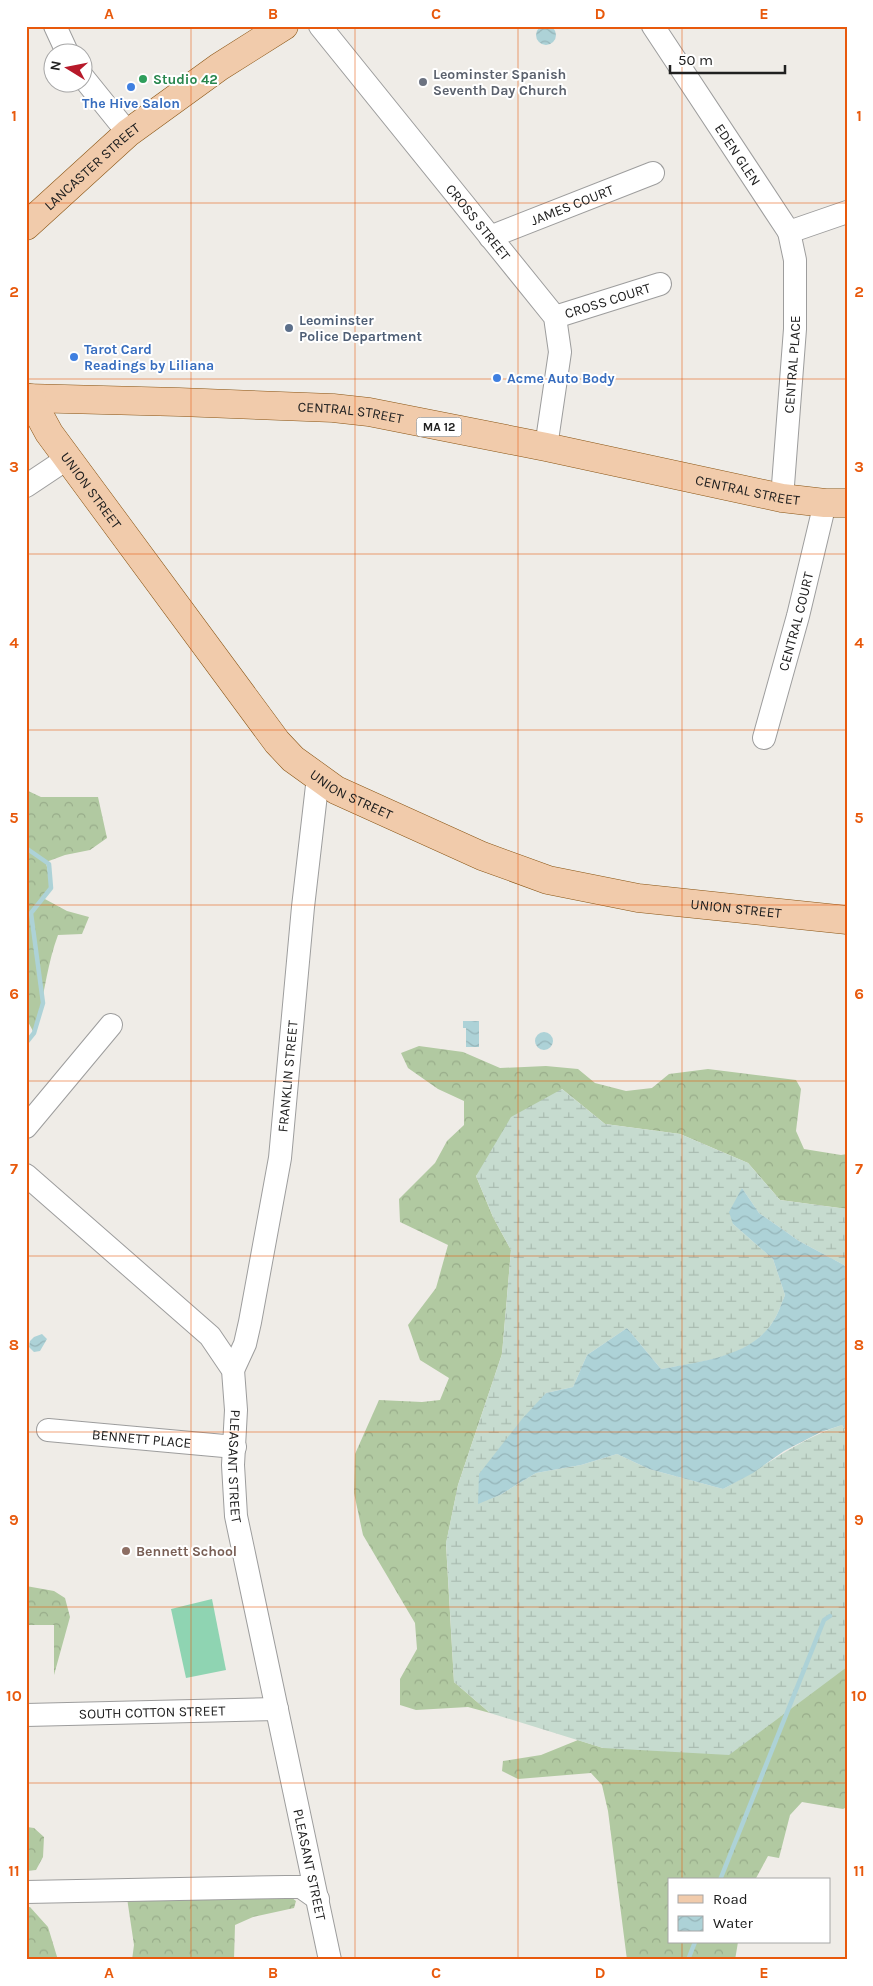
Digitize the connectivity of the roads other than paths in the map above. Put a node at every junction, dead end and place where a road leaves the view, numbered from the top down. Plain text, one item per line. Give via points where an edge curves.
1 (55, 26) edge
2 (284, 26) edge
3 (320, 26) edge
4 (652, 26) edge
5 (62, 42) edge
6 (92, 88) edge
7 (128, 133) junction
8 (653, 173) dead end
9 (847, 212) edge
10 (26, 226) edge
11 (789, 232) junction
12 (490, 237) junction
13 (660, 284) dead end
14 (555, 317) junction
15 (28, 398) edge
16 (546, 447) junction
17 (68, 458) junction
18 (26, 486) edge
19 (782, 498) junction
20 (836, 503) edge
21 (764, 738) dead end
22 (318, 778) junction
23 (847, 920) edge
24 (112, 1025) dead end
25 (26, 1127) edge
26 (26, 1175) edge
27 (233, 1370) junction
28 (48, 1430) dead end
29 (234, 1447) junction
30 (277, 1709) junction
31 (26, 1715) edge
32 (26, 1892) edge
33 (318, 1899) junction
34 (330, 1960) edge

1 - 5 street
2 - 7 main road, LANCASTER STREET via 219,67
3 - 12 street, CROSS STREET
4 - 11 street, EDEN GLEN
6 - 7 street
7 - 10 main road, LANCASTER STREET
8 - 12 street, JAMES COURT
9 - 11 street
11 - 19 street, CENTRAL PLACE via 795,260 795,329
12 - 14 street, CROSS STREET
13 - 14 street, CROSS COURT
14 - 16 street via 560,352
15 - 16 main road, CENTRAL STREET / MA 12 via 333,408 370,412
15 - 17 main road, UNION STREET
16 - 19 main road, CENTRAL STREET / MA 12
17 - 18 street
17 - 22 main road, UNION STREET via 278,742 293,759
19 - 20 main road, CENTRAL STREET / MA 12
20 - 21 street, CENTRAL COURT via 798,616
22 - 23 main road, UNION STREET via 336,790 468,850 548,880 638,898
22 - 27 street, FRANKLIN STREET via 302,910 278,1173 245,1344
24 - 25 street
26 - 27 street, PLEASANT STREET via 210,1336
27 - 29 street, PLEASANT STREET
28 - 29 street, BENNETT PLACE
29 - 30 street, PLEASANT STREET via 236,1516
30 - 31 street, SOUTH COTTON STREET
30 - 33 street, PLEASANT STREET
32 - 33 street via 301,1887
33 - 34 street, PLEASANT STREET

